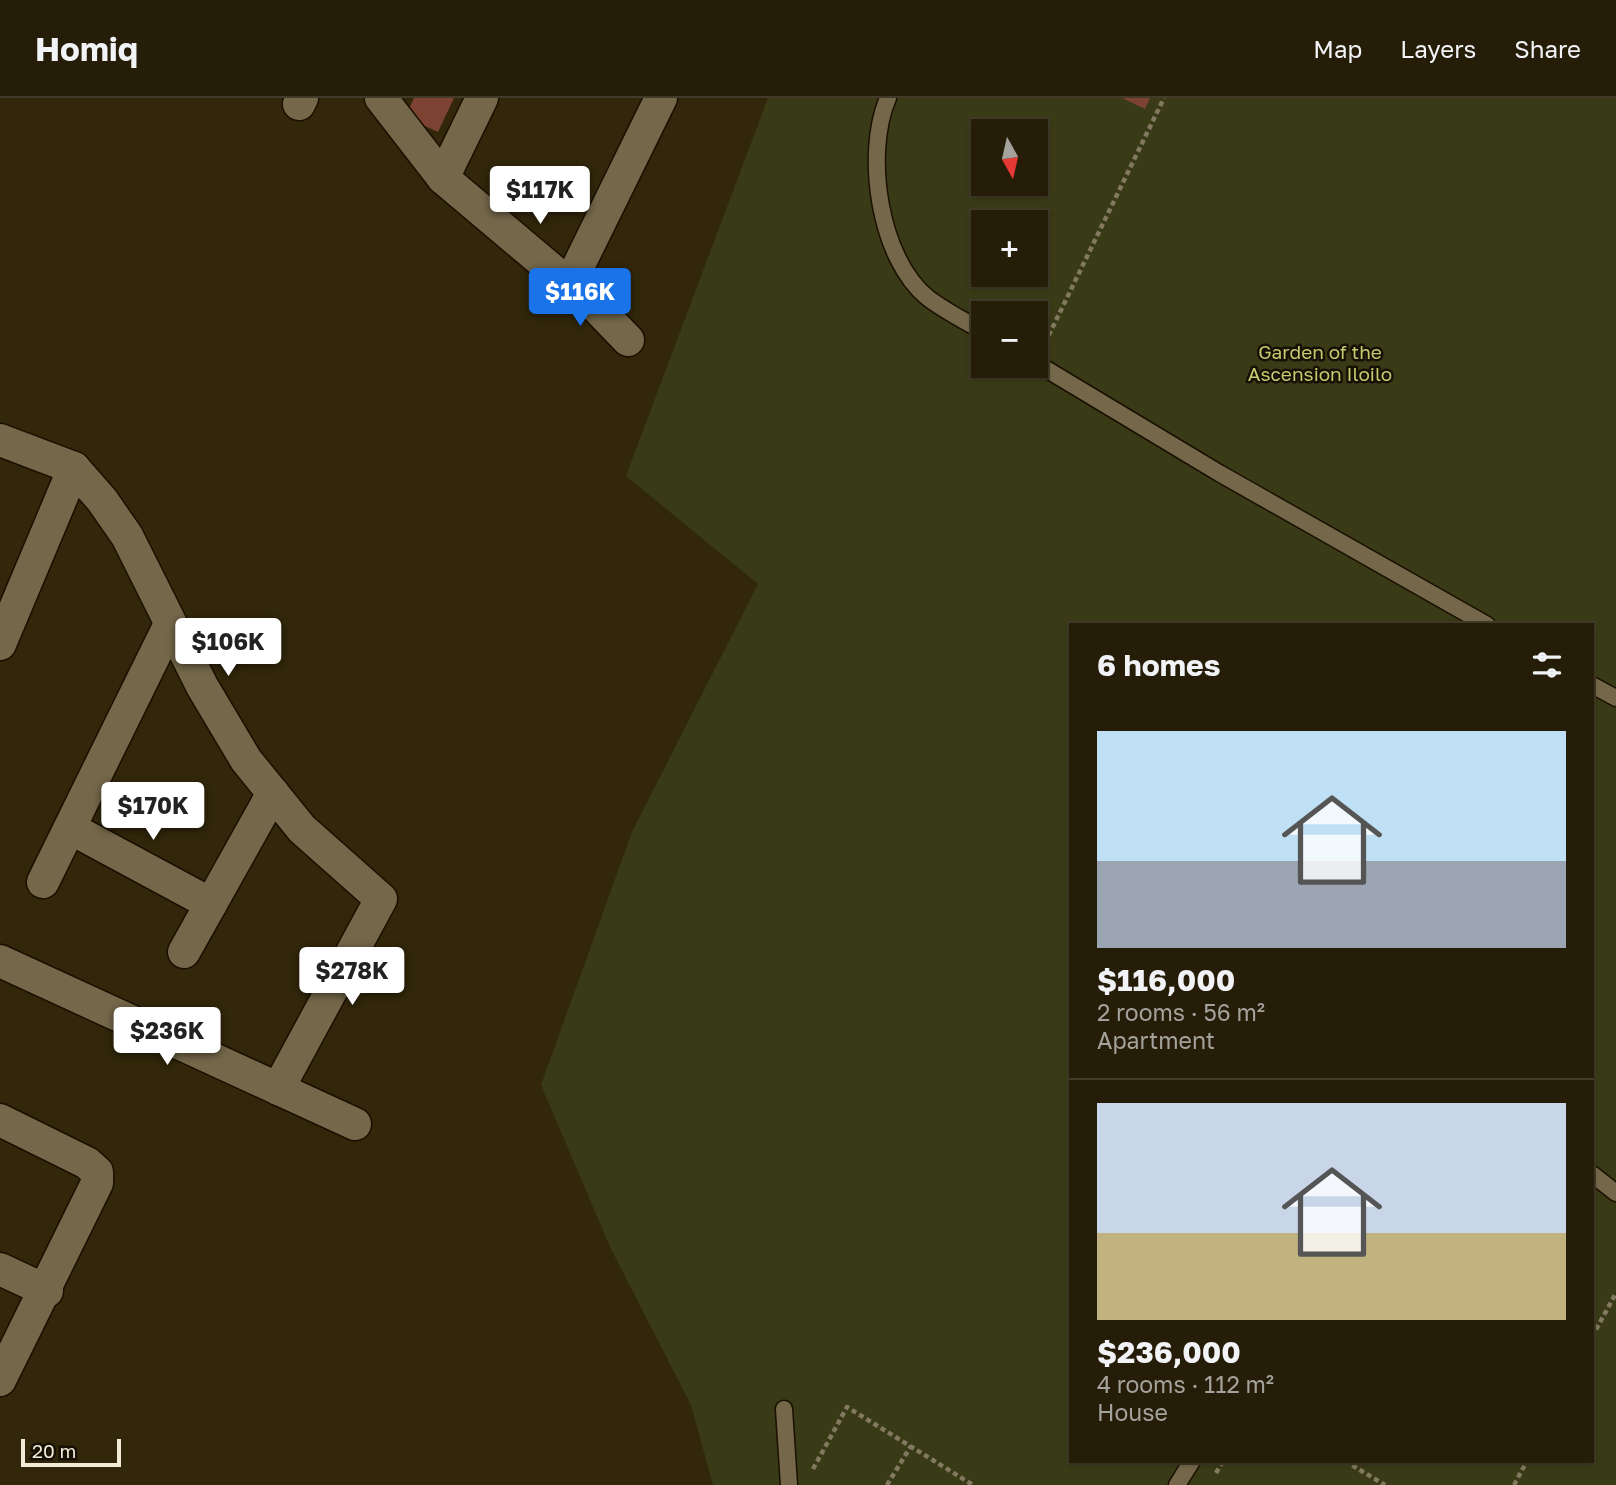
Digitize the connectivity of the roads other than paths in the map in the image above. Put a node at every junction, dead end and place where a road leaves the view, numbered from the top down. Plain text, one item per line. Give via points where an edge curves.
1 (381, 98) edge
2 (482, 98) edge
3 (661, 98) edge
4 (888, 98) edge
5 (443, 178) junction
6 (570, 280) junction
7 (971, 324) edge
8 (628, 340) dead end
9 (1048, 363) edge
10 (0, 440) edge
11 (74, 468) junction
12 (1483, 623) edge
13 (170, 624) junction
14 (0, 644) edge
15 (1594, 686) edge
16 (1594, 699) edge
17 (1616, 700) edge
18 (273, 793) junction
19 (70, 828) junction
20 (43, 882) dead end
21 (211, 904) junction
22 (184, 952) dead end
23 (0, 961) edge
24 (278, 1089) junction
25 (0, 1121) edge
26 (355, 1124) dead end
27 (1594, 1176) edge
28 (1616, 1193) edge
29 (0, 1269) edge
30 (47, 1291) junction
31 (0, 1380) edge
32 (784, 1409) dead end
33 (1191, 1463) edge
34 (789, 1485) edge
35 (1177, 1485) edge

1 - 5 street
2 - 5 street
3 - 6 street
4 - 7 lane via 879,118 876,163 881,206 893,248 927,297
5 - 6 street via 564,280
6 - 8 street
9 - 12 lane via 1219,474
10 - 11 street
11 - 13 street via 127,536
11 - 14 street
13 - 18 street via 246,760
13 - 19 street
15 - 17 lane
16 - 17 lane
18 - 21 street
18 - 24 street via 302,829 381,900
19 - 20 street
19 - 21 street
21 - 22 street
23 - 24 street
24 - 26 street
25 - 30 street via 97,1172 97,1183
27 - 28 lane
29 - 30 street
30 - 31 street
32 - 34 lane
33 - 35 lane

